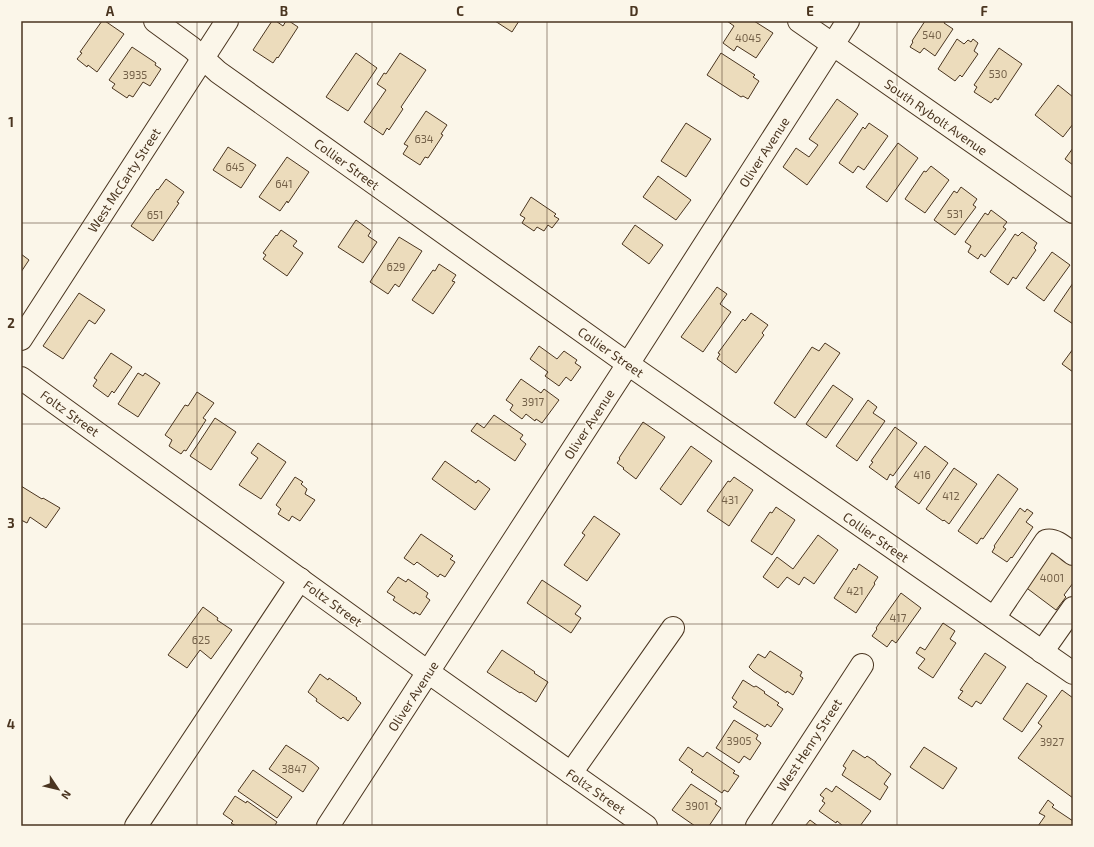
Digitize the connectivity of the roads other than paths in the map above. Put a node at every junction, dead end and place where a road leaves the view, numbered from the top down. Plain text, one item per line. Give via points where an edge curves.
1 (155, 21) edge
2 (227, 21) edge
3 (799, 21) edge
4 (848, 21) edge
5 (832, 45) junction
6 (203, 58) junction
7 (1073, 212) edge
8 (21, 339) edge
9 (628, 364) junction
10 (21, 378) edge
11 (1073, 554) edge
12 (300, 579) junction
13 (1073, 608) edge
14 (994, 618) junction
15 (673, 628) dead end
16 (1042, 652) junction
17 (862, 665) dead end
18 (428, 672) junction
19 (1073, 673) edge
20 (571, 774) junction
21 (136, 826) edge
22 (328, 826) edge
23 (646, 826) edge
24 (757, 826) edge

1 - 6 street, Collier Street
2 - 6 street, West McCarty Street
3 - 5 street, South Rybolt Avenue
4 - 5 street, Oliver Avenue
5 - 7 street, South Rybolt Avenue
5 - 9 street, Oliver Avenue
6 - 8 street, West McCarty Street
6 - 9 street, Collier Street via 218,72
9 - 14 street, Collier Street
9 - 18 street, Oliver Avenue
10 - 12 street, Foltz Street
11 - 14 street via 1051,540 1046,541
12 - 18 street, Foltz Street
12 - 21 street
13 - 16 street
14 - 16 street, Collier Street
15 - 20 street
16 - 19 street, Collier Street
17 - 24 street, West Henry Street
18 - 20 street, Foltz Street
18 - 22 street, Oliver Avenue
20 - 23 street, Foltz Street

